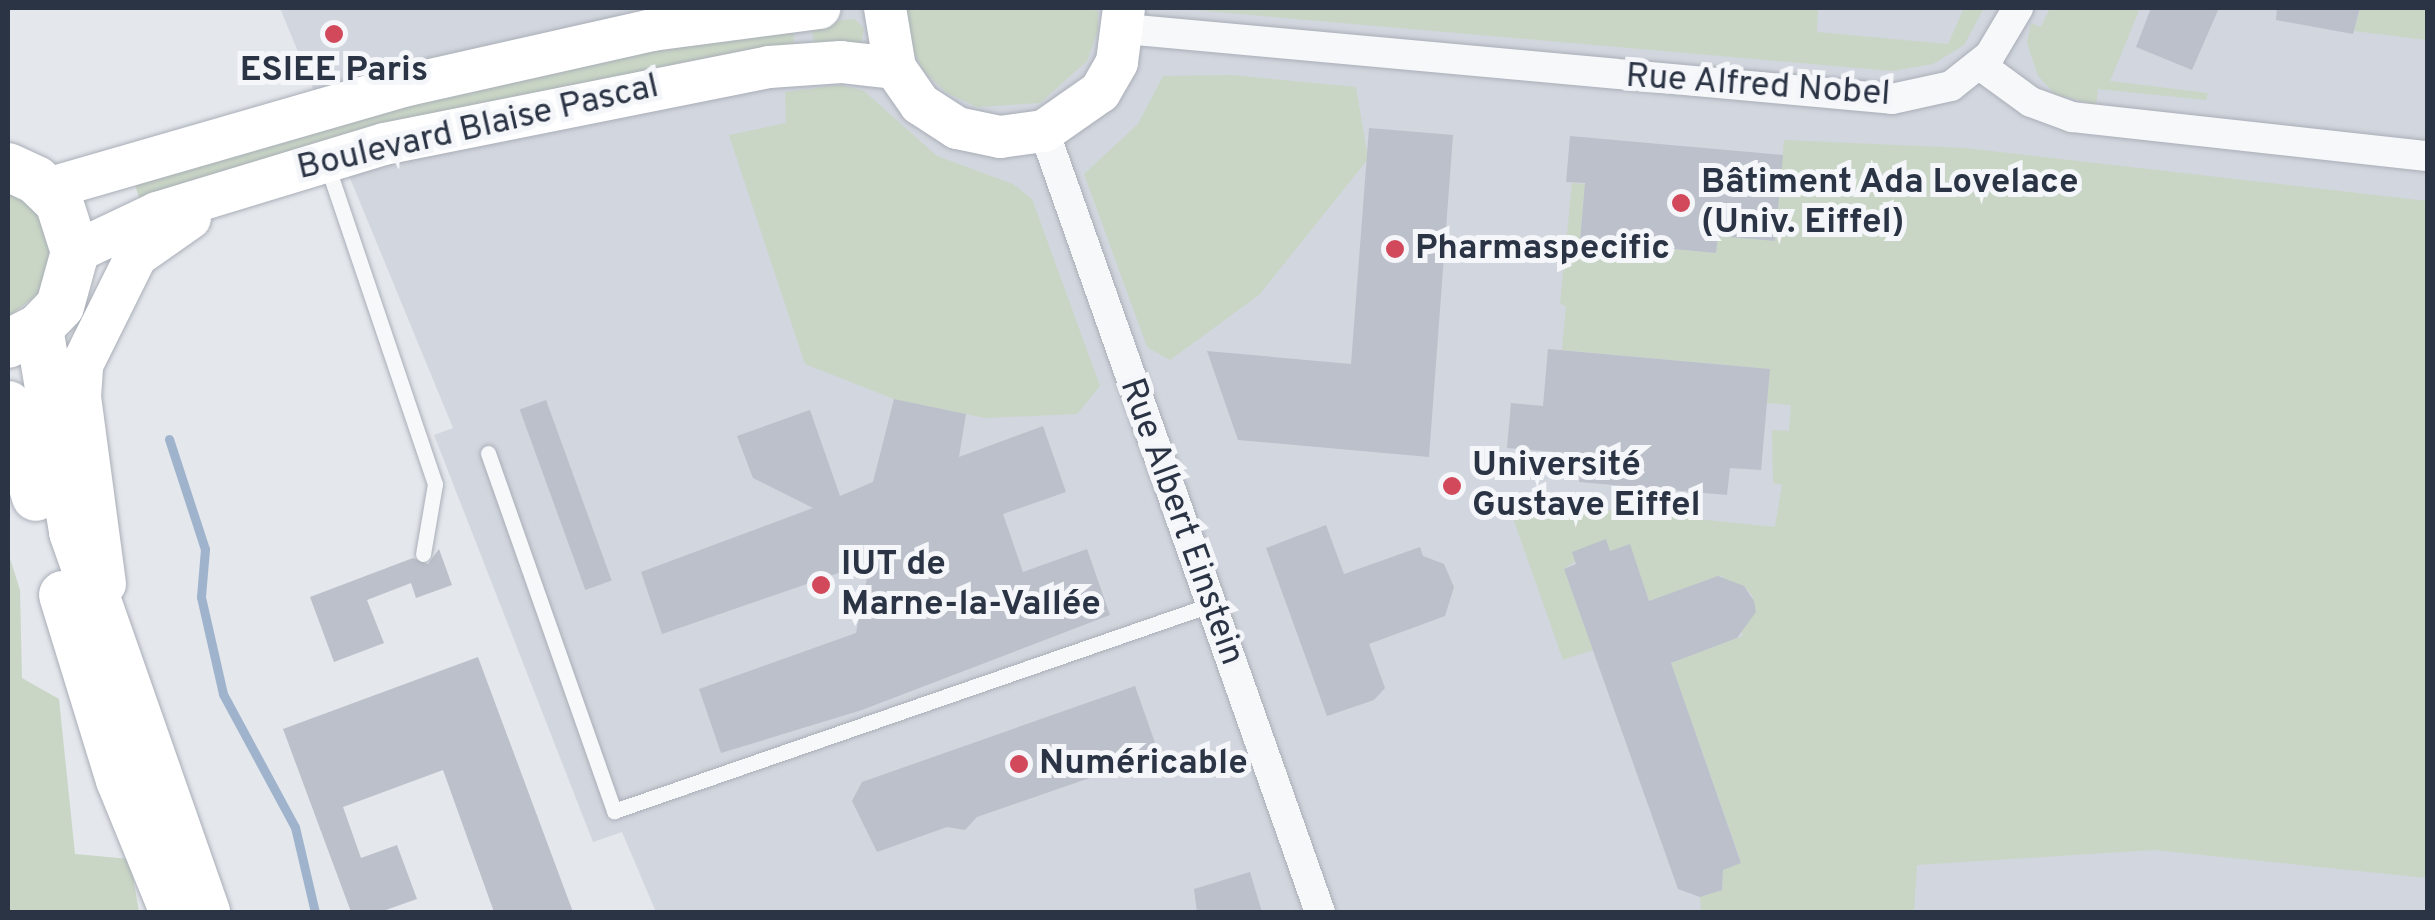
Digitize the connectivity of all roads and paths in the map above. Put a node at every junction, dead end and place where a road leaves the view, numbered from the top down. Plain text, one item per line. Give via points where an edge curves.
1 (820, 8) edge
2 (885, 8) edge
3 (2018, 8) edge
4 (1125, 18) edge
5 (1980, 64) junction
6 (895, 68) junction
7 (1044, 131) junction
8 (2428, 156) edge
9 (306, 167) junction
10 (27, 178) edge
11 (75, 252) junction
12 (24, 336) edge
13 (8, 404) edge
14 (488, 453) dead end
15 (422, 554) dead end
16 (1210, 605) junction
17 (115, 654) junction
18 (174, 912) edge
19 (206, 912) edge
20 (1320, 912) edge

1 - 10 street, Boulevard Blaise Pascal via 652,30
2 - 6 street
3 - 5 street
4 - 5 street, Rue Alfred Nobel via 1862,98 1923,95 1951,86
4 - 7 street via 1100,92
5 - 8 street via 2031,102 2072,117
6 - 7 street via 920,104 957,128 1000,137
6 - 9 street, Boulevard Blaise Pascal via 813,63 667,83
7 - 16 street, Rue Albert Einstein
9 - 11 street, Boulevard Blaise Pascal via 140,219
9 - 15 lane via 434,484
9 - 17 street via 149,242 126,272 82,364 80,397
10 - 11 main road via 66,216
11 - 12 main road via 67,294
12 - 17 main road via 74,532
13 - 18 main road via 120,780
14 - 16 lane via 614,812
16 - 20 street, Rue Albert Einstein
17 - 19 main road

